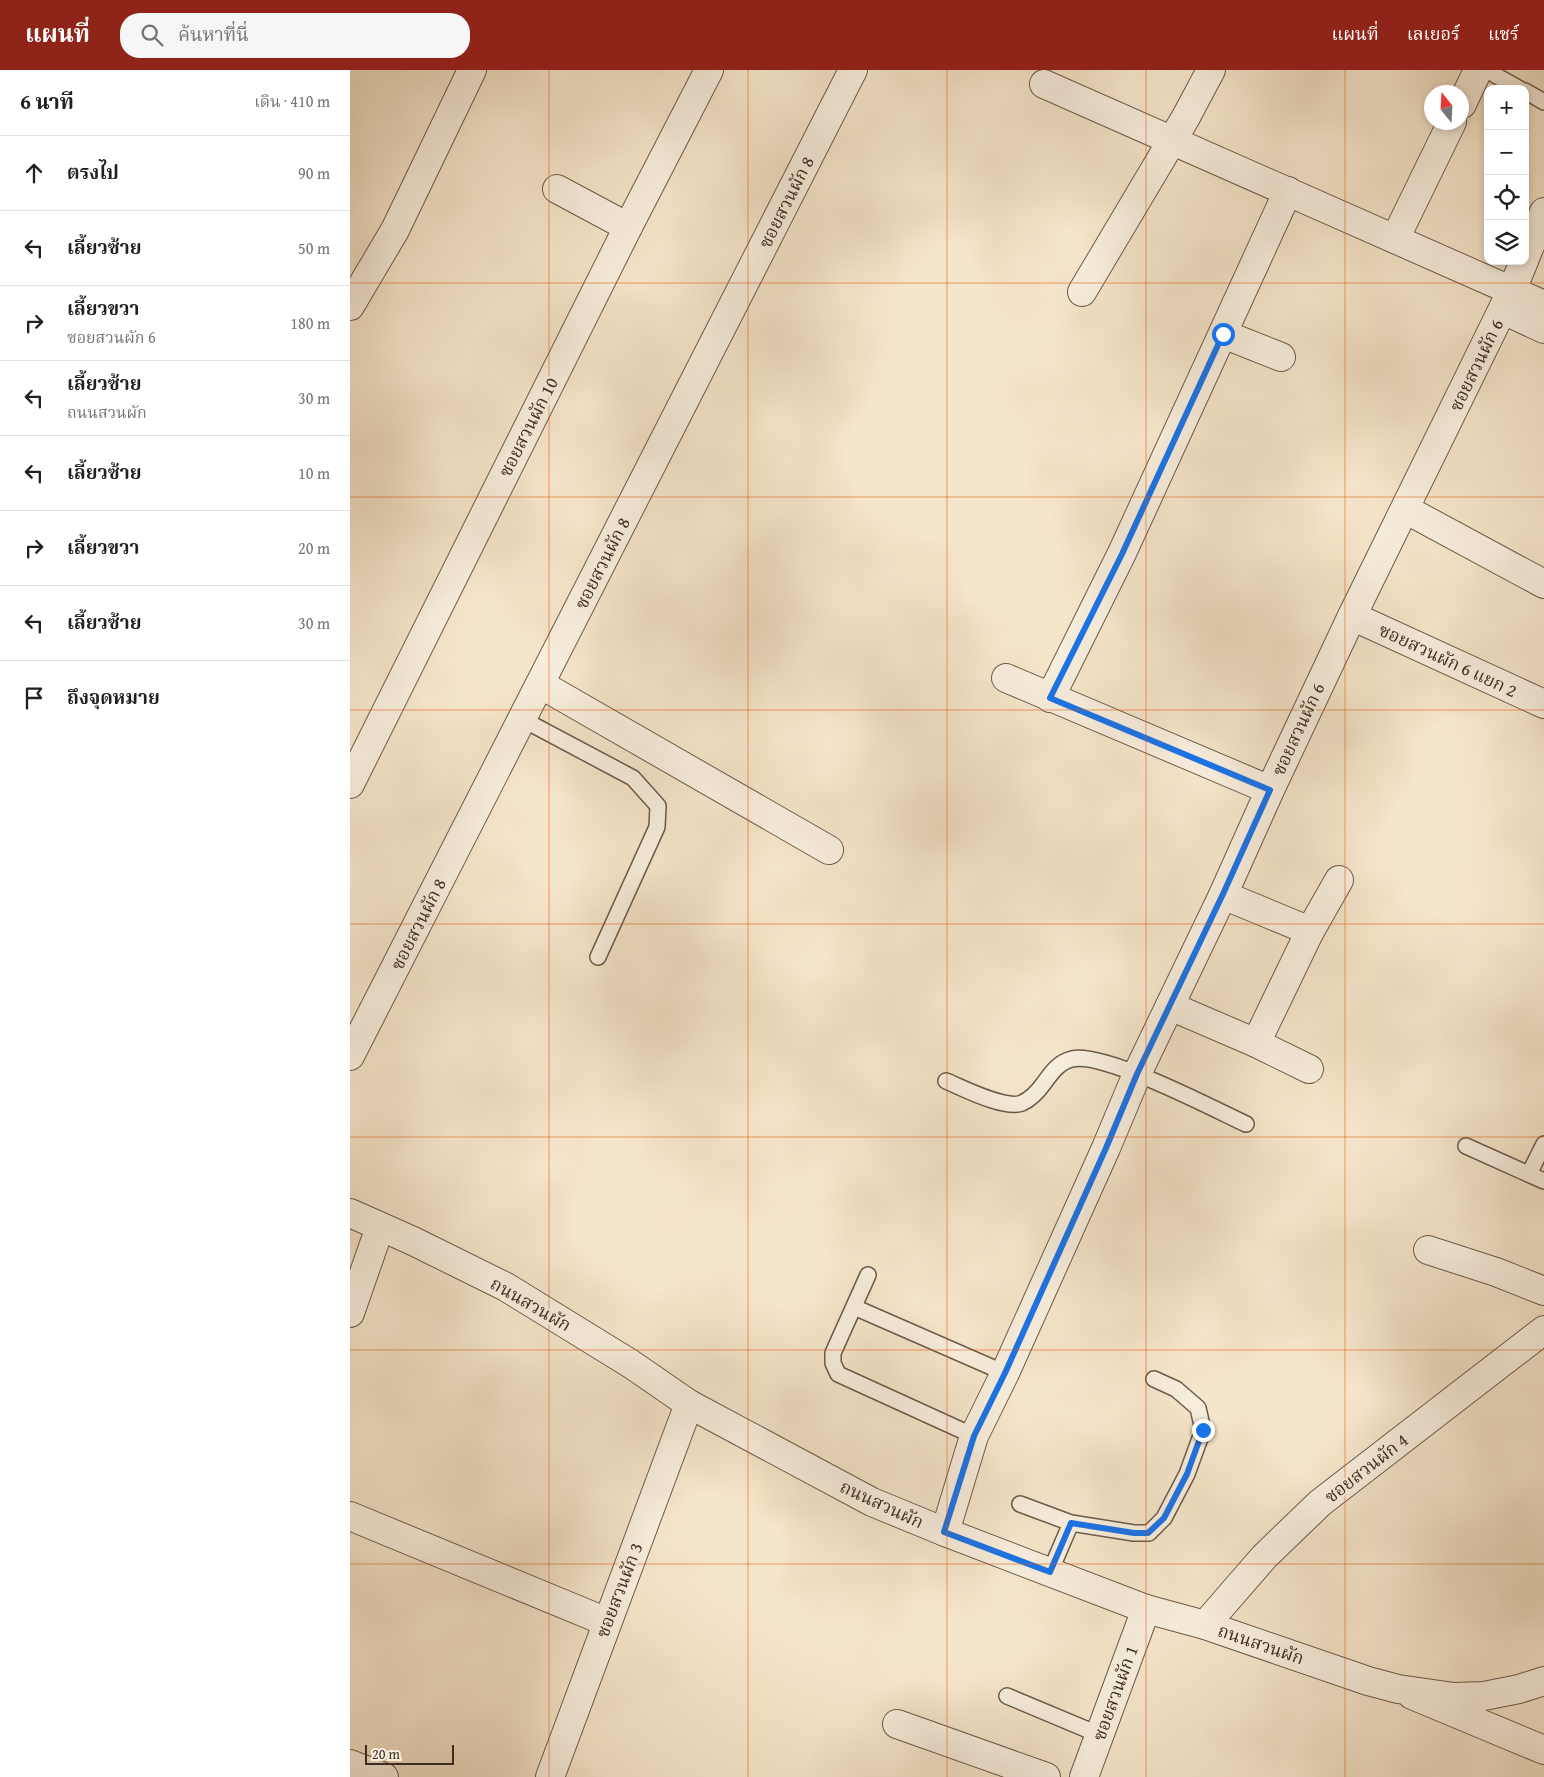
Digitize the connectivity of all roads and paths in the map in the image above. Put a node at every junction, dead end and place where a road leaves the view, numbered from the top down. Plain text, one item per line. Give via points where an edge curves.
1 (472, 70) edge
2 (709, 70) edge
3 (853, 70) edge
4 (1211, 70) edge
5 (1487, 72) edge
6 (1044, 84) dead end
7 (1512, 85) edge
8 (1529, 94) edge
9 (1469, 95) edge
10 (1544, 102) edge
11 (1448, 130) edge
12 (1172, 140) junction
13 (557, 189) dead end
14 (1288, 191) junction
15 (1544, 212) edge
16 (628, 227) junction
17 (1395, 239) junction
18 (1529, 250) edge
19 (1523, 265) edge
20 (360, 267) edge
21 (1082, 292) dead end
22 (1508, 300) junction
23 (1544, 304) edge
24 (350, 306) edge
25 (1544, 329) edge
26 (1223, 334) junction
27 (1281, 357) dead end
28 (1405, 509) junction
29 (1544, 584) edge
30 (1352, 616) junction
31 (1006, 678) dead end
32 (540, 684) junction
33 (1050, 698) junction
34 (1544, 704) edge
35 (522, 719) junction
36 (350, 784) edge
37 (1270, 790) junction
38 (829, 850) dead end
39 (1339, 880) dead end
40 (1223, 894) junction
41 (1310, 932) junction
42 (598, 957) dead end
43 (1170, 1006) junction
44 (1256, 1043) junction
45 (350, 1056) edge
46 (1309, 1070) dead end
47 (1137, 1074) junction
48 (946, 1081) dead end
49 (1246, 1124) dead end
50 (1544, 1144) edge
51 (1466, 1146) dead end
52 (1529, 1174) junction
53 (1544, 1181) edge
54 (350, 1213) edge
55 (380, 1227) junction
56 (1428, 1250) dead end
57 (868, 1275) dead end
58 (1544, 1291) edge
59 (854, 1307) junction
60 (350, 1313) edge
61 (1544, 1330) edge
62 (1005, 1373) junction
63 (1154, 1379) dead end
64 (689, 1404) junction
65 (974, 1436) junction
66 (1020, 1504) dead end
67 (350, 1516) edge
68 (1071, 1523) junction
69 (944, 1532) junction
70 (1050, 1572) junction
71 (1146, 1609) junction
72 (607, 1622) junction
73 (1205, 1625) junction
74 (1544, 1681) edge
75 (1398, 1689) junction
76 (1007, 1696) dead end
77 (897, 1724) dead end
78 (1100, 1734) junction
79 (1544, 1750) edge
80 (350, 1764) edge
81 (384, 1777) edge
82 (550, 1777) edge
83 (1046, 1777) edge
84 (1084, 1777) edge

1 - 20 street via 395,230
2 - 16 street, ซอยสวนผัก 10
3 - 32 street, ซอยสวนผัก 8
4 - 12 street
5 - 7 lane
5 - 9 street
6 - 12 street
8 - 10 lane
11 - 17 street
12 - 14 street
12 - 21 street
13 - 16 street
14 - 17 street
14 - 26 street
15 - 18 street, ซอยสวนผัก 6
16 - 36 street, ซอยสวนผัก 10
17 - 22 street
19 - 22 street, ซอยสวนผัก 6
20 - 24 street
22 - 23 street
22 - 25 street
22 - 28 street, ซอยสวนผัก 6
26 - 27 street
26 - 33 street via 1122,554
28 - 29 street
28 - 30 street, ซอยสวนผัก 6
30 - 34 street, ซอยสวนผัก 6 แยก 2
30 - 37 street, ซอยสวนผัก 6
31 - 33 street
32 - 35 street, ซอยสวนผัก 8
32 - 38 street
33 - 37 street
35 - 42 lane via 633,778 658,806 657,827
35 - 45 street, ซอยสวนผัก 8
37 - 40 street, ซอยสวนผัก 6
39 - 41 street
40 - 41 street
40 - 43 street, ซอยสวนผัก 6
41 - 44 street
43 - 44 street
43 - 47 street, ซอยสวนผัก 6
44 - 46 street
47 - 48 lane via 1100,1060 1074,1058 1056,1066 1038,1091 1021,1103 1002,1104
47 - 49 lane
47 - 62 street, ซอยสวนผัก 6
50 - 52 lane
51 - 52 lane
52 - 53 lane
54 - 55 street, ถนนสวนผัก
55 - 60 street
55 - 64 street, ถนนสวนผัก via 506,1287
56 - 58 street
57 - 59 lane
59 - 62 lane
59 - 65 lane via 833,1353 832,1363 838,1374
61 - 73 street, ซอยสวนผัก 4 via 1320,1503 1264,1557
62 - 65 street, ซอยสวนผัก 6
63 - 68 lane via 1176,1389 1198,1408 1203,1430 1187,1474 1164,1518 1148,1533
64 - 69 street, ถนนสวนผัก via 872,1502
64 - 72 street, ซอยสวนผัก 3
65 - 69 street, ซอยสวนผัก 6
66 - 68 lane
67 - 72 street
68 - 70 lane
69 - 70 street, ถนนสวนผัก
70 - 71 street, ถนนสวนผัก
71 - 73 street, ถนนสวนผัก
71 - 78 street, ซอยสวนผัก 1
72 - 82 street, ซอยสวนผัก 3
73 - 75 street, ถนนสวนผัก
74 - 75 street, ถนนสวนผัก via 1484,1696 1454,1697
75 - 79 street
76 - 78 lane
77 - 83 street
78 - 84 street, ซอยสวนผัก 1
80 - 81 street

